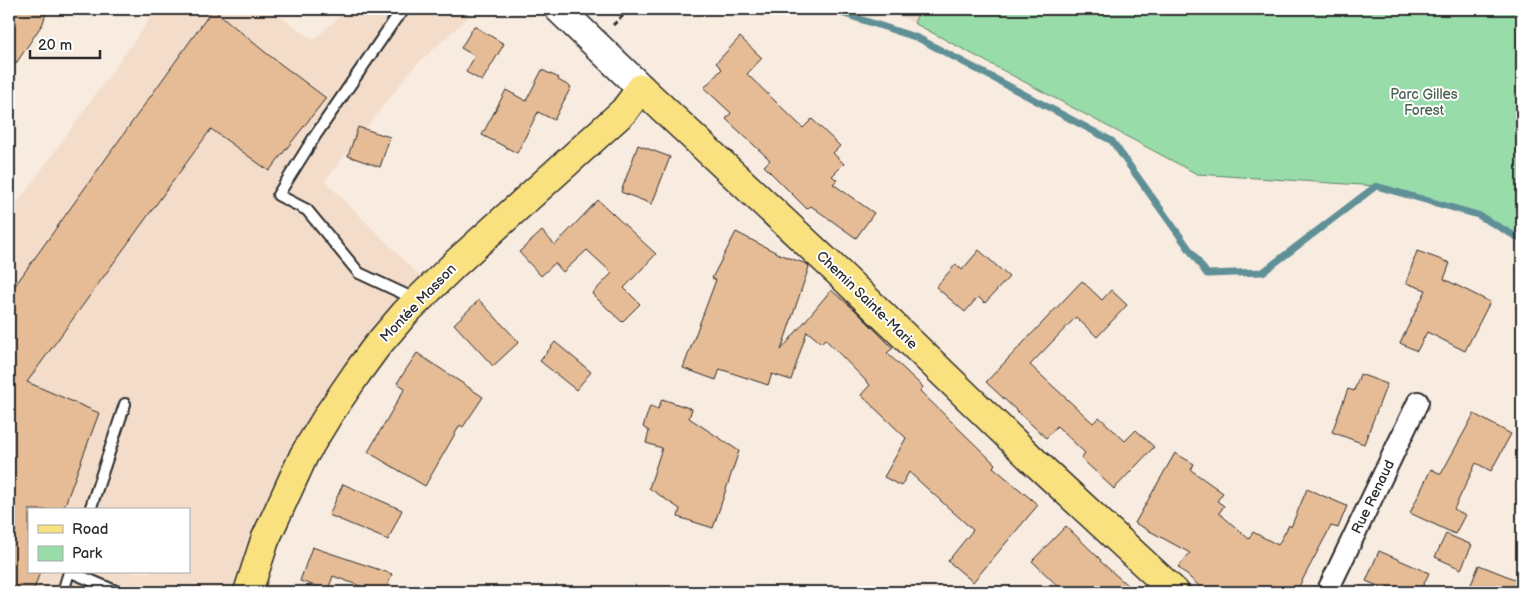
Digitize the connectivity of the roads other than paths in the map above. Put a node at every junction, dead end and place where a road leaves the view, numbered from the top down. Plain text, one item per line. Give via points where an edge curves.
1 (405, 9) edge
2 (558, 9) edge
3 (641, 88) junction
4 (418, 300) junction
5 (1418, 402) dead end
6 (125, 404) dead end
7 (91, 508) edge
8 (69, 574) edge
9 (75, 574) edge
10 (63, 592) edge
11 (118, 592) edge
12 (248, 592) edge
13 (1174, 592) edge
14 (1327, 592) edge

1 - 4 lane via 320,128 278,195 307,210 359,273
2 - 3 street, Chemin Sainte-Marie
3 - 4 main road, Montée Masson via 624,111
3 - 13 main road, Chemin Sainte-Marie
4 - 12 main road, Montée Masson via 357,373 304,455 265,540
5 - 14 street, Rue Renaud
6 - 7 lane
8 - 10 lane
9 - 11 lane

